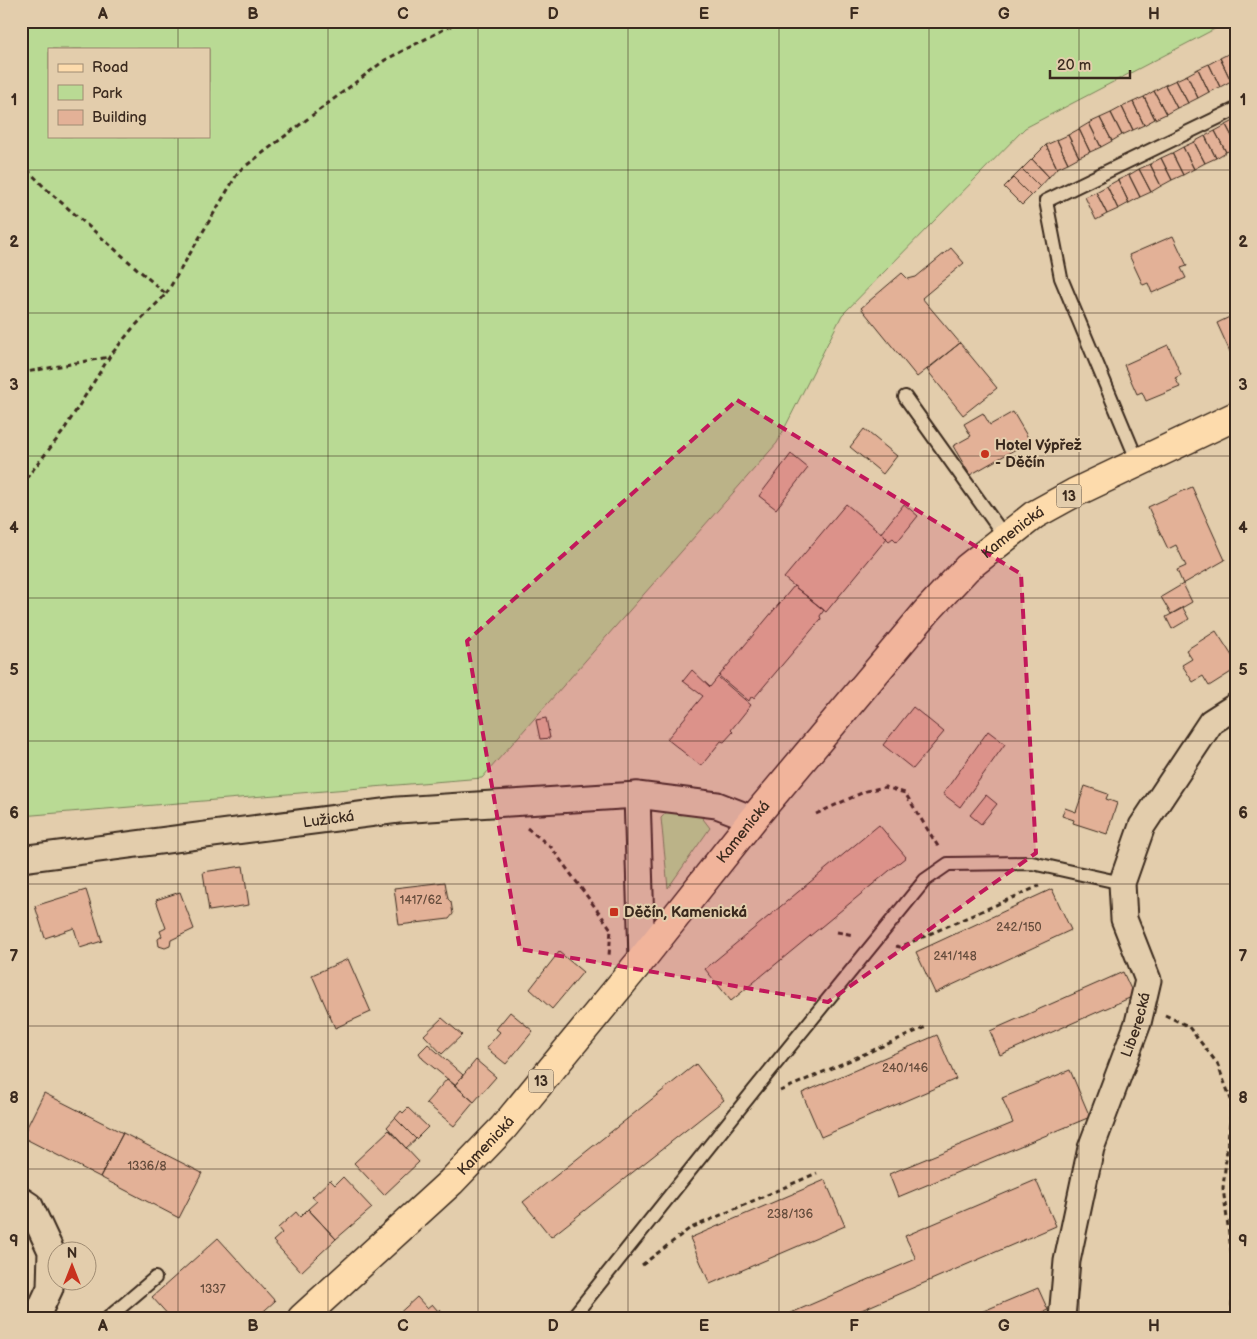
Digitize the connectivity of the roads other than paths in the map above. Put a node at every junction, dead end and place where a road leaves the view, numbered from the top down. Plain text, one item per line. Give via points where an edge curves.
1 (1236, 109) edge
2 (906, 397) dead end
3 (1236, 416) edge
4 (1138, 462) junction
5 (1006, 536) junction
6 (1236, 706) edge
7 (637, 795) junction
8 (753, 819) junction
9 (21, 859) edge
10 (1122, 883) junction
11 (642, 959) junction
12 (21, 1200) edge
13 (155, 1278) dead end
14 (36, 1318) edge
15 (108, 1318) edge
16 (302, 1318) edge
17 (572, 1318) edge
18 (1062, 1318) edge

1 - 4 lane via 1046,201 1061,278
2 - 5 lane
3 - 4 main road, Kamenická / 13
4 - 5 main road, Kamenická / 13 via 1034,515
5 - 8 main road, Kamenická / 13 via 967,568 927,611
6 - 10 street, Liberecká via 1212,722 1142,826
7 - 8 street, Lužická via 717,805
7 - 9 street, Lužická via 398,810
7 - 11 street
8 - 11 main road, Kamenická / 13
10 - 17 lane via 1032,863 948,864 925,880
10 - 18 street, Liberecká via 1124,919 1148,980 1138,1023 1090,1148 1066,1261
11 - 16 main road, Kamenická / 13 via 497,1134 451,1182
12 - 14 street via 30,1206 51,1252 50,1288
13 - 15 lane

